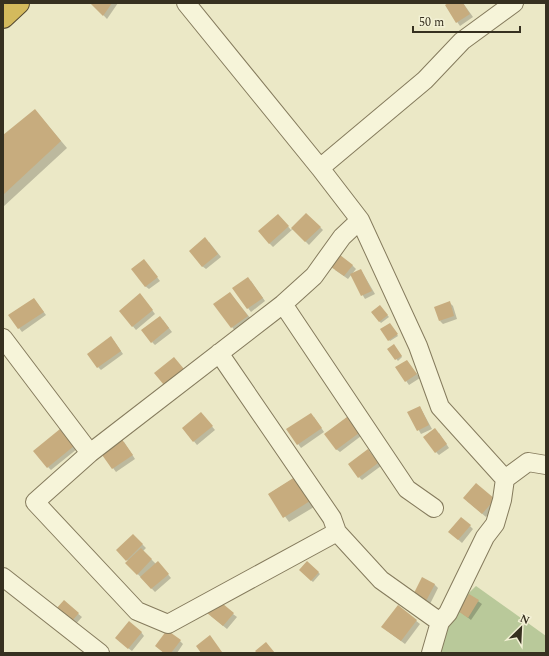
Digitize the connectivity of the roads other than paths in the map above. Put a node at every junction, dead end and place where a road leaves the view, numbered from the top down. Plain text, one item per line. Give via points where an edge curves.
1 (18, 3) edge
2 (186, 3) edge
3 (514, 3) edge
4 (3, 17) edge
5 (320, 168) junction
6 (360, 220) junction
7 (283, 304) junction
8 (3, 338) edge
9 (219, 353) junction
10 (90, 453) junction
11 (546, 465) edge
12 (504, 479) junction
13 (434, 508) dead end
14 (337, 532) junction
15 (3, 577) edge
16 (440, 622) junction
17 (100, 653) edge
18 (431, 653) edge

1 - 4 highway
2 - 5 street
3 - 5 street via 462,41 425,80
5 - 6 street
6 - 7 street via 342,238 314,276
6 - 12 street via 418,346 440,407
7 - 9 street
7 - 13 street via 407,489
8 - 10 street
9 - 10 street
9 - 14 street via 332,518
10 - 14 street via 35,502 137,611 168,624
11 - 12 street via 528,462
12 - 16 street via 502,500 495,524 485,537 448,613
14 - 16 street via 381,580
15 - 17 street
16 - 18 street

